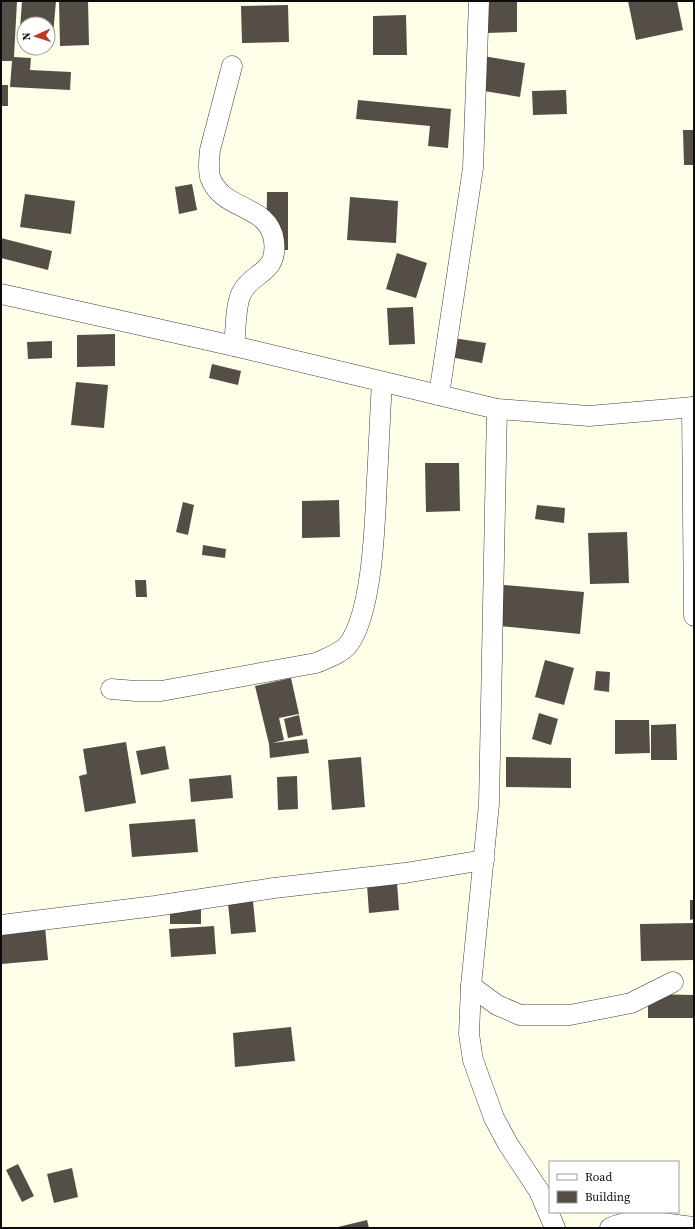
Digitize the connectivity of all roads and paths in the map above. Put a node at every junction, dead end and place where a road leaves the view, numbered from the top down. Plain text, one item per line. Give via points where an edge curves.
1 (479, 1) edge
2 (232, 66) dead end
3 (1, 294) edge
4 (234, 346) junction
5 (382, 382) junction
6 (439, 395) junction
7 (693, 407) edge
8 (497, 409) junction
9 (694, 616) edge
10 (111, 689) dead end
11 (484, 860) junction
12 (1, 925) edge
13 (673, 982) dead end
14 (471, 986) junction
15 (694, 1227) edge
16 (555, 1228) edge
17 (610, 1228) edge

1 - 6 street via 473,168
2 - 4 street via 210,150 210,177 226,199 266,221 272,230 275,254 272,263 242,292
3 - 4 street
4 - 5 street
5 - 6 street
5 - 10 street via 370,569 360,620 347,646 335,655 316,663 161,691
6 - 8 street
7 - 8 street via 589,416
7 - 9 street
8 - 11 street via 489,804
11 - 12 street via 405,873
11 - 14 street
13 - 14 street via 631,1003 570,1015 520,1015 497,1005
14 - 16 street via 469,1034 474,1060 492,1112 508,1144 539,1191
15 - 17 street via 644,1221

